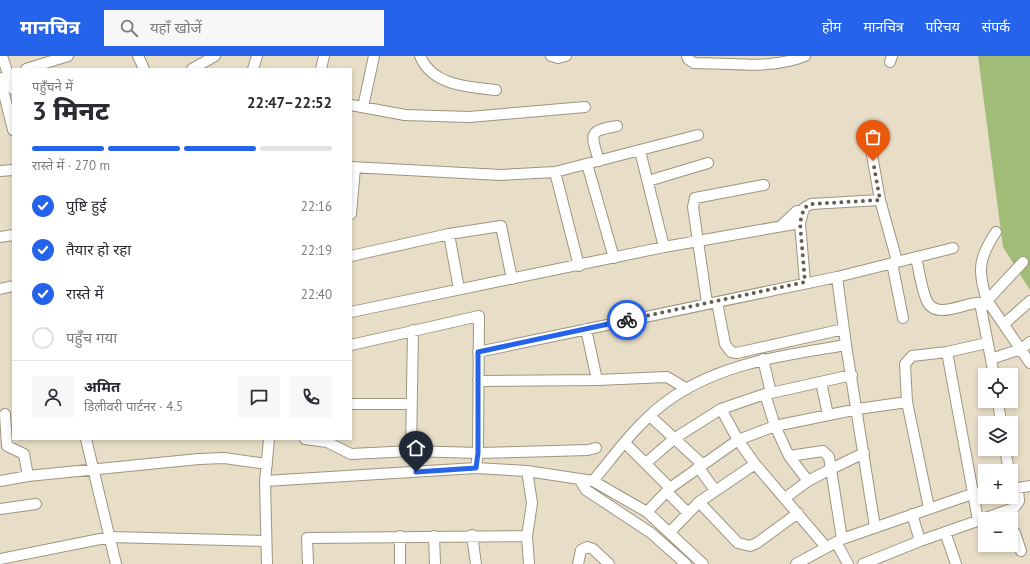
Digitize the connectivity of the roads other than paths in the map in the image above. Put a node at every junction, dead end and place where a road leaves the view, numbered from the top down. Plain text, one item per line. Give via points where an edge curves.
1 (68, 56) edge
2 (138, 56) edge
3 (216, 56) edge
4 (257, 56) edge
5 (324, 56) edge
6 (374, 56) edge
7 (420, 56) edge
8 (551, 56) edge
9 (566, 56) edge
10 (687, 56) edge
11 (805, 56) edge
12 (2, 58) edge
13 (760, 60) edge
14 (29, 68) edge
15 (144, 68) edge
16 (195, 68) edge
17 (253, 68) edge
18 (321, 68) edge
19 (5, 76) edge
20 (12, 87) edge
21 (496, 90) dead end
22 (352, 105) edge
23 (363, 107) junction
24 (585, 107) dead end
25 (12, 123) edge
26 (617, 126) dead end
27 (698, 135) dead end
28 (871, 148) dead end
29 (640, 151) junction
30 (599, 161) junction
31 (708, 163) dead end
32 (587, 164) junction
33 (353, 168) edge
34 (12, 170) edge
35 (0, 171) edge
36 (555, 172) junction
37 (648, 181) junction
38 (764, 185) dead end
39 (352, 191) edge
40 (880, 200) junction
41 (803, 211) junction
42 (800, 223) junction
43 (780, 226) junction
44 (996, 232) dead end
45 (449, 234) junction
46 (12, 235) edge
47 (0, 237) edge
48 (697, 240) junction
49 (664, 246) junction
50 (953, 248) dead end
51 (352, 256) edge
52 (916, 257) junction
53 (614, 258) junction
54 (894, 262) junction
55 (1023, 262) dead end
56 (579, 266) junction
57 (837, 276) junction
58 (512, 278) junction
59 (805, 282) junction
60 (12, 286) edge
61 (0, 289) edge
62 (459, 289) junction
63 (1030, 301) edge
64 (712, 302) junction
65 (984, 302) junction
66 (352, 312) edge
67 (903, 318) dead end
68 (1004, 324) junction
69 (413, 330) junction
70 (586, 330) junction
71 (845, 337) junction
72 (1030, 342) edge
73 (987, 343) junction
74 (352, 345) edge
75 (478, 352) junction
76 (947, 352) junction
77 (1027, 357) edge
78 (763, 359) junction
79 (991, 359) junction
80 (993, 368) edge
81 (852, 375) junction
82 (597, 380) junction
83 (478, 381) junction
84 (822, 382) junction
85 (687, 389) junction
86 (768, 394) junction
87 (907, 402) junction
88 (352, 404) edge
89 (412, 404) junction
90 (721, 409) junction
91 (858, 409) junction
92 (6, 414) edge
93 (828, 415) junction
94 (650, 416) junction
95 (775, 426) junction
96 (675, 438) junction
97 (86, 440) edge
98 (269, 440) edge
99 (328, 440) edge
100 (738, 440) junction
101 (625, 443) junction
102 (596, 448) dead end
103 (411, 452) junction
104 (478, 453) junction
105 (864, 453) junction
106 (789, 456) junction
107 (646, 463) junction
108 (267, 464) junction
109 (756, 464) junction
110 (700, 466) junction
111 (476, 468) junction
112 (831, 468) junction
113 (93, 469) junction
114 (527, 471) junction
115 (28, 476) junction
116 (579, 479) junction
117 (0, 481) edge
118 (266, 481) junction
119 (593, 481) junction
120 (808, 481) junction
121 (1030, 486) edge
122 (1018, 487) edge
123 (668, 490) junction
124 (715, 490) junction
125 (972, 494) junction
126 (978, 494) edge
127 (785, 498) junction
128 (615, 501) junction
129 (699, 502) junction
130 (36, 504) dead end
131 (1018, 504) edge
132 (929, 508) junction
133 (0, 509) edge
134 (647, 512) junction
135 (1009, 512) edge
136 (688, 513) junction
137 (798, 513) junction
138 (912, 514) junction
139 (978, 520) joint
140 (875, 527) junction
141 (670, 532) junction
142 (945, 532) junction
143 (472, 535) junction
144 (400, 536) junction
145 (434, 536) junction
146 (528, 536) junction
147 (110, 537) junction
148 (266, 541) junction
149 (839, 541) junction
150 (920, 541) junction
151 (1018, 542) edge
152 (674, 546) junction
153 (826, 547) junction
154 (1021, 551) dead end
155 (0, 559) edge
156 (693, 562) edge
157 (112, 563) edge
158 (267, 564) edge
159 (308, 564) edge
160 (400, 564) edge
161 (435, 564) edge
162 (476, 564) edge
163 (529, 564) edge
164 (578, 564) edge
165 (609, 564) edge
166 (796, 564) edge
167 (848, 564) edge
168 (863, 564) edge
169 (956, 564) edge

1 - 14 street
2 - 15 street
3 - 16 street
4 - 17 street
5 - 18 street
6 - 23 street
7 - 21 street via 427,68 446,81 460,86
8 - 9 street
10 - 13 street via 694,63
11 - 13 street via 780,63
12 - 19 street
19 - 20 street
19 - 25 street
22 - 23 street
23 - 24 street via 405,115 469,118
26 - 30 street via 599,129 593,136
27 - 29 street
28 - 40 street
29 - 30 street
29 - 37 street
30 - 32 street
31 - 37 street
32 - 36 street
32 - 53 street
33 - 36 street via 501,175
33 - 39 street
34 - 35 street
36 - 56 street
37 - 49 street
38 - 48 street via 695,198 692,207
40 - 41 street via 811,204
40 - 54 street
41 - 42 street
41 - 43 street via 797,211
42 - 43 street
42 - 59 street
43 - 48 street
44 - 65 street via 982,257
45 - 51 street
45 - 58 street via 501,226
45 - 62 street
46 - 47 street
48 - 49 street
48 - 64 street
49 - 53 street
50 - 52 street
52 - 54 street
52 - 65 street via 926,300 931,307 943,310
53 - 56 street
54 - 57 street
54 - 67 street
55 - 65 street
56 - 58 street
57 - 59 street
57 - 71 street
58 - 62 street
59 - 64 street
60 - 61 street
62 - 66 street
63 - 68 street
64 - 70 street
64 - 71 street via 725,344 731,352
65 - 68 street via 991,306
65 - 73 street
68 - 77 street
69 - 74 street
69 - 75 street via 479,316
69 - 89 street
70 - 75 street
70 - 82 street
71 - 78 street
71 - 81 street
72 - 77 street
73 - 76 street
73 - 79 street
75 - 83 street
76 - 87 street via 912,356 908,359 905,364 904,380
76 - 125 street
77 - 79 street
78 - 85 street via 721,372
78 - 86 street
79 - 80 street
81 - 84 street
81 - 91 street
82 - 83 street
82 - 85 street via 667,377
83 - 104 street
84 - 86 street
84 - 93 street
85 - 94 street via 672,397
86 - 90 street
86 - 95 street
87 - 91 street
87 - 132 street
88 - 89 street
89 - 103 street
90 - 96 street
90 - 100 street
91 - 93 street
91 - 105 street
92 - 115 street via 7,446 24,454
93 - 95 street
94 - 96 street
94 - 101 street
95 - 100 street
95 - 106 street
96 - 107 street
96 - 110 street
97 - 113 street
98 - 108 street
99 - 103 street via 351,454
100 - 109 street
100 - 110 street
101 - 107 street
101 - 119 street
102 - 104 street
103 - 104 street
104 - 111 street
105 - 112 street
105 - 140 street
106 - 112 street via 823,451 829,456
106 - 120 street
107 - 123 street
108 - 113 street via 224,458
108 - 118 street
109 - 124 street
109 - 127 street
110 - 123 street
110 - 124 street
111 - 114 street
111 - 118 street
112 - 120 street
112 - 149 street
113 - 115 street
113 - 147 street
114 - 116 street
114 - 146 street via 532,503
115 - 117 street
116 - 119 street
116 - 128 street via 586,490
118 - 148 street
119 - 128 street
120 - 127 street
121 - 122 street
123 - 134 street
123 - 136 street
124 - 129 street
125 - 126 street
125 - 132 street
125 - 139 street
127 - 137 street
128 - 134 street
128 - 152 street via 651,533
129 - 136 street
129 - 137 street via 738,543 750,546
130 - 133 street
131 - 135 street
132 - 138 street
134 - 141 street
136 - 141 street
137 - 153 street
138 - 140 street
138 - 150 street
139 - 142 street
140 - 149 street
141 - 152 street
142 - 150 street
142 - 169 street
143 - 145 street
143 - 146 street
143 - 162 street
144 - 145 street
144 - 159 street via 306,538
144 - 160 street
145 - 161 street
146 - 163 street
147 - 148 street
147 - 155 street
147 - 157 street
148 - 158 street
149 - 153 street
149 - 167 street
150 - 168 street
151 - 154 street
152 - 156 street
153 - 166 street
164 - 165 street via 581,550 587,547 593,549

